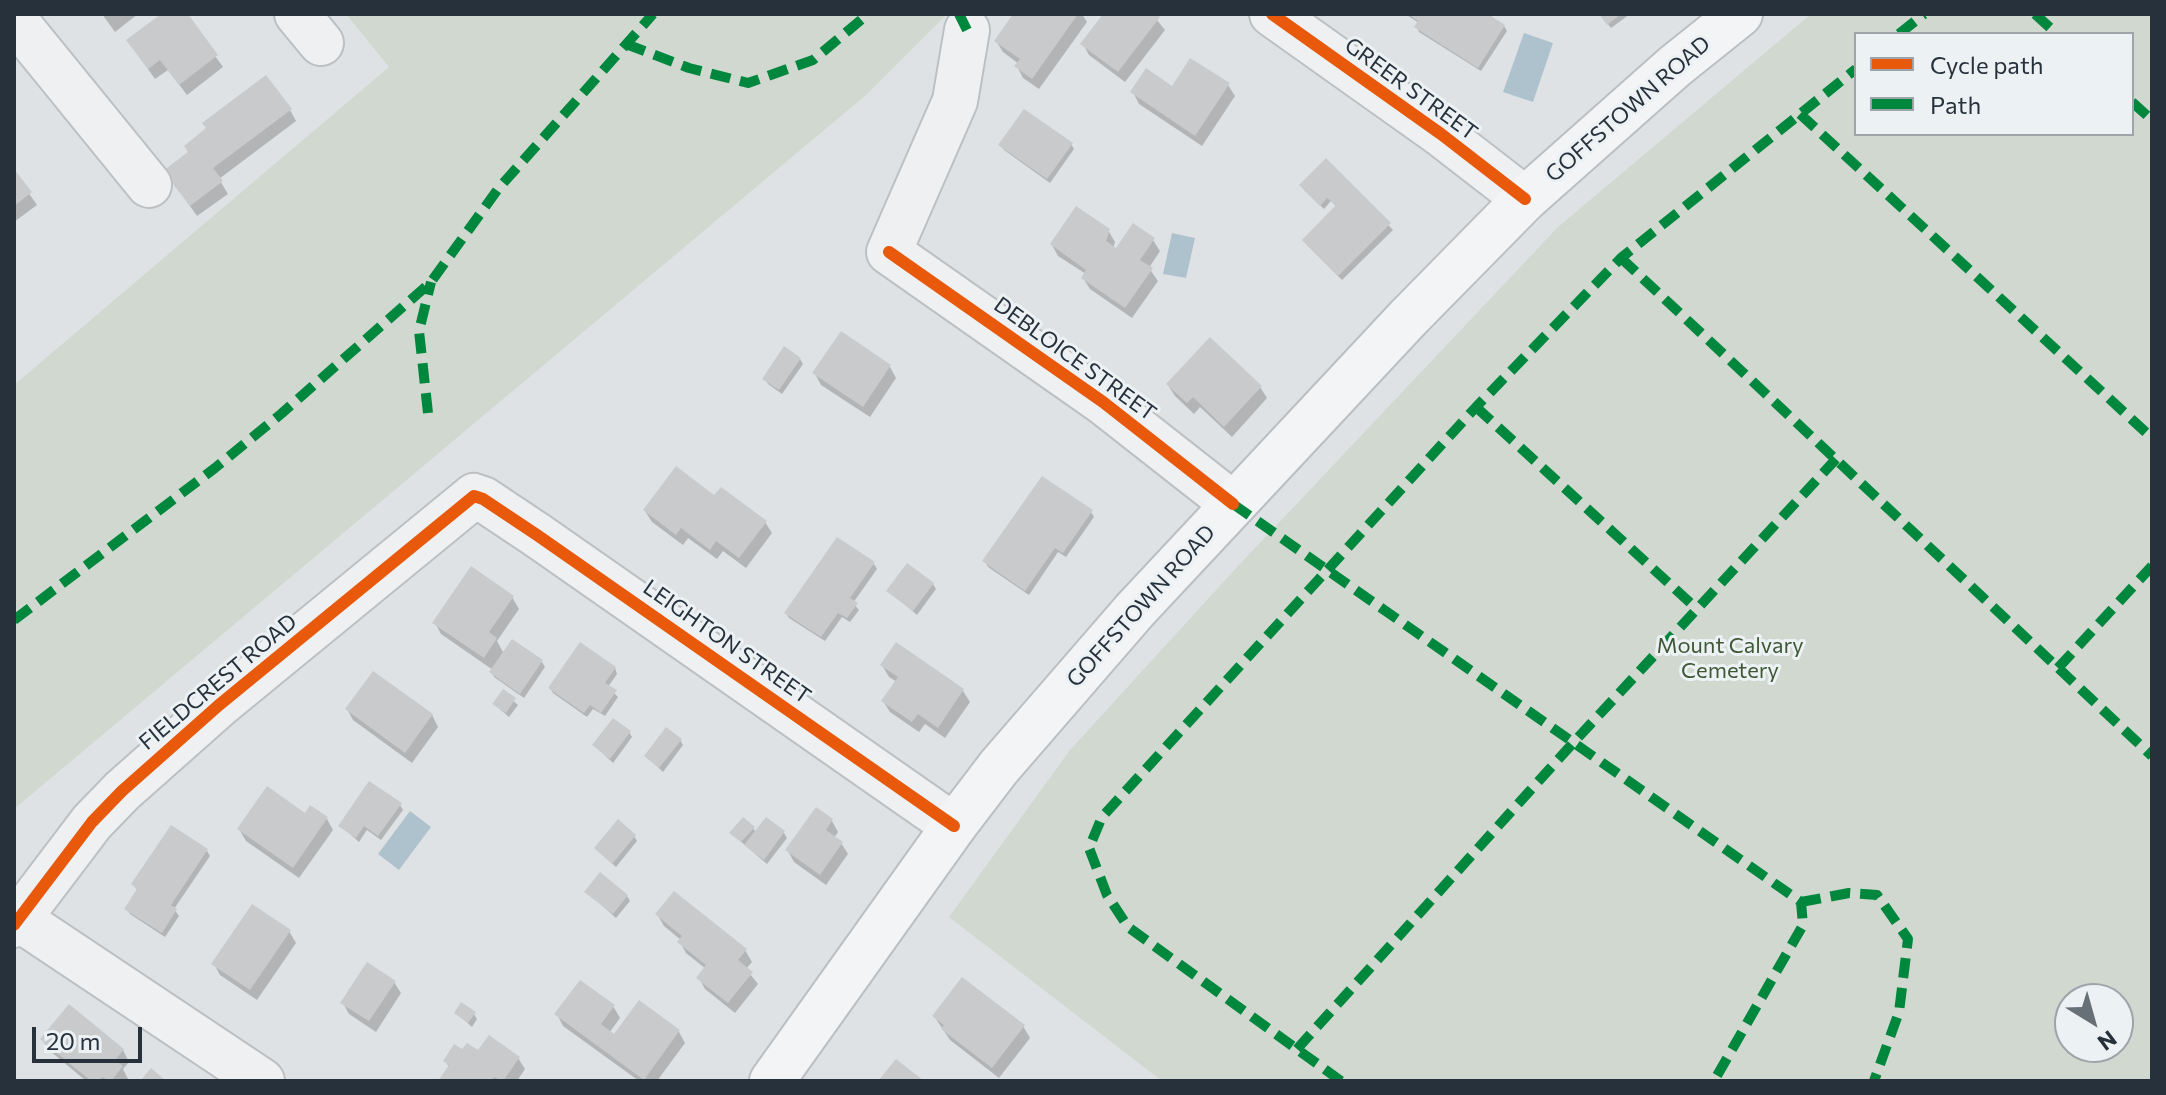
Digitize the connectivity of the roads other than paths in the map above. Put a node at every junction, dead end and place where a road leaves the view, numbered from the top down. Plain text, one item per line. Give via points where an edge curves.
1 (1272, 14) edge
2 (1740, 14) edge
3 (14, 19) edge
4 (967, 30) dead end
5 (149, 185) dead end
6 (1525, 199) junction
7 (474, 496) joint
8 (1233, 504) junction
9 (954, 826) junction
10 (16, 922) edge
11 (262, 1081) edge
12 (772, 1081) edge

1 - 6 street, GREER STREET
2 - 6 main road, GOFFSTOWN ROAD
3 - 5 street
4 - 8 street, DEBLOICE STREET via 955,101 889,252 1103,402
6 - 8 main road, GOFFSTOWN ROAD
7 - 9 street, LEIGHTON STREET
7 - 10 street, FIELDCREST ROAD via 122,791
8 - 9 main road, GOFFSTOWN ROAD via 1135,610
9 - 12 main road, GOFFSTOWN ROAD
10 - 11 street

